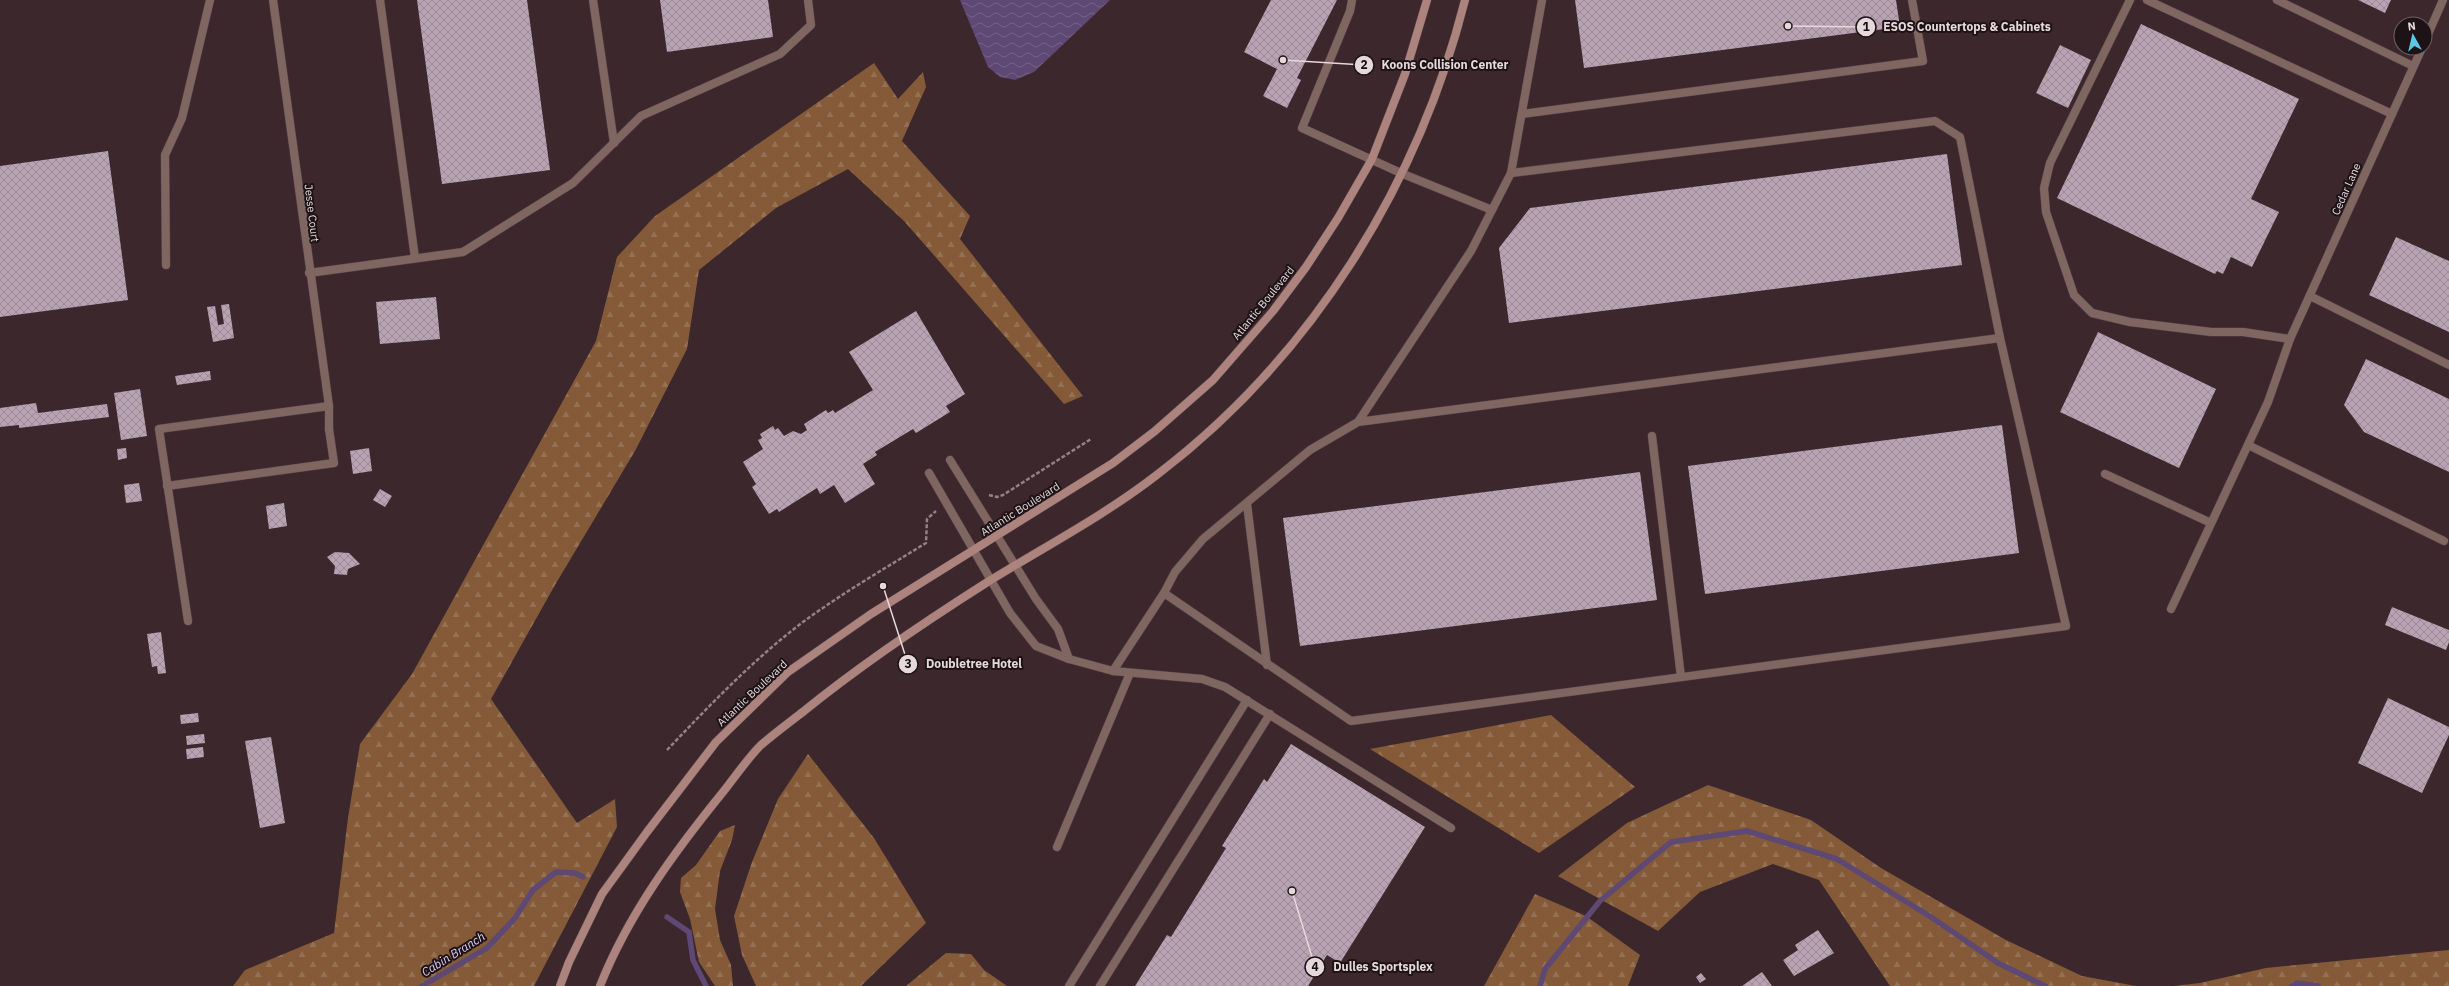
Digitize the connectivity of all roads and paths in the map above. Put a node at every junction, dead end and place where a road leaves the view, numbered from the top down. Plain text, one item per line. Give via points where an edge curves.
1 (210, 0) edge
2 (273, 0) edge
3 (380, 0) edge
4 (593, 0) edge
5 (808, 0) edge
6 (1352, 0) edge
7 (1427, 0) edge
8 (1465, 0) edge
9 (1542, 0) edge
10 (1912, 0) edge
11 (2130, 0) edge
12 (2147, 0) edge
13 (2277, 0) edge
14 (2443, 0) edge
15 (2433, 23) edge
16 (2418, 56) edge
17 (2414, 66) junction
18 (1522, 114) junction
19 (2392, 114) junction
20 (614, 143) junction
21 (1372, 159) junction
22 (1511, 173) junction
23 (1403, 174) junction
24 (1492, 210) junction
25 (415, 258) junction
26 (166, 265) dead end
27 (309, 273) junction
28 (2310, 296) junction
29 (2000, 338) junction
30 (2290, 339) junction
31 (2449, 365) edge
32 (328, 406) junction
33 (1358, 422) junction
34 (1652, 436) dead end
35 (1091, 439) dead end
36 (2248, 445) junction
37 (950, 460) dead end
38 (928, 473) dead end
39 (2105, 474) dead end
40 (167, 486) junction
41 (985, 493) dead end
42 (1247, 504) junction
43 (932, 514) dead end
44 (2211, 523) junction
45 (997, 536) junction
46 (2444, 541) dead end
47 (973, 551) junction
48 (1017, 566) junction
49 (991, 580) junction
50 (1164, 593) junction
51 (2171, 609) dead end
52 (188, 621) dead end
53 (1069, 659) junction
54 (1267, 665) junction
55 (1113, 671) junction
56 (1130, 673) junction
57 (1681, 677) junction
58 (1247, 700) junction
59 (1270, 714) junction
60 (667, 750) dead end
61 (1451, 828) dead end
62 (1057, 847) dead end
63 (560, 986) edge
64 (600, 986) edge
65 (1070, 986) edge
66 (1100, 986) edge

1 - 26 street via 182,118 165,155
2 - 27 street, Jesse Court
3 - 25 street
4 - 20 street
5 - 20 street via 811,25 780,54 641,116
6 - 21 street via 1350,11 1302,128
7 - 21 main road, Atlantic Boulevard via 1405,74
8 - 23 main road via 1443,76
9 - 18 street
10 - 18 street via 1923,61
11 - 30 street via 2050,163 2044,188 2046,212 2074,295 2092,313 2130,322 2211,332 2244,332
12 - 19 street
13 - 17 street
14 - 15 street
16 - 17 street, Cedar Lane
17 - 19 street, Cedar Lane
18 - 22 street
19 - 28 street, Cedar Lane
20 - 25 street via 573,183 463,252
21 - 23 street
21 - 45 main road, Atlantic Boulevard via 1306,267 1273,311 1213,380 1156,431 1113,463
22 - 24 street
22 - 29 street via 1935,121 1960,137
23 - 24 street
23 - 48 main road via 1354,258 1314,318 1253,389 1159,474 1112,508
24 - 33 street via 1471,251
25 - 27 street
27 - 32 street, Jesse Court
28 - 30 street, Cedar Lane
28 - 31 street
29 - 33 street
29 - 57 street via 2066,626
30 - 36 street, Cedar Lane via 2268,402
32 - 40 street, Jesse Court via 334,463
32 - 40 street via 159,429
33 - 42 street via 1310,450
34 - 57 street
35 - 41 path via 1003,495 997,497
36 - 44 street, Cedar Lane
36 - 46 street
37 - 45 street
38 - 47 street
39 - 44 street
40 - 52 street
42 - 50 street via 1203,539 1175,572
42 - 54 street
43 - 60 path via 927,519 926,543 789,633 736,679
44 - 51 street, Cedar Lane
45 - 47 main road, Atlantic Boulevard
45 - 48 street
47 - 49 street
47 - 63 main road, Atlantic Boulevard via 871,614 788,672 716,742 603,892
48 - 49 main road
48 - 53 street via 1036,599 1058,628
49 - 53 street via 1010,613 1036,646
49 - 64 main road via 914,629 832,688 760,747 686,837 645,898 608,965
50 - 54 street
50 - 55 street
53 - 55 street
54 - 57 street via 1351,721
55 - 56 street
56 - 58 street via 1202,679 1225,687
56 - 62 street
58 - 59 street
58 - 65 street
59 - 61 street
59 - 66 street

